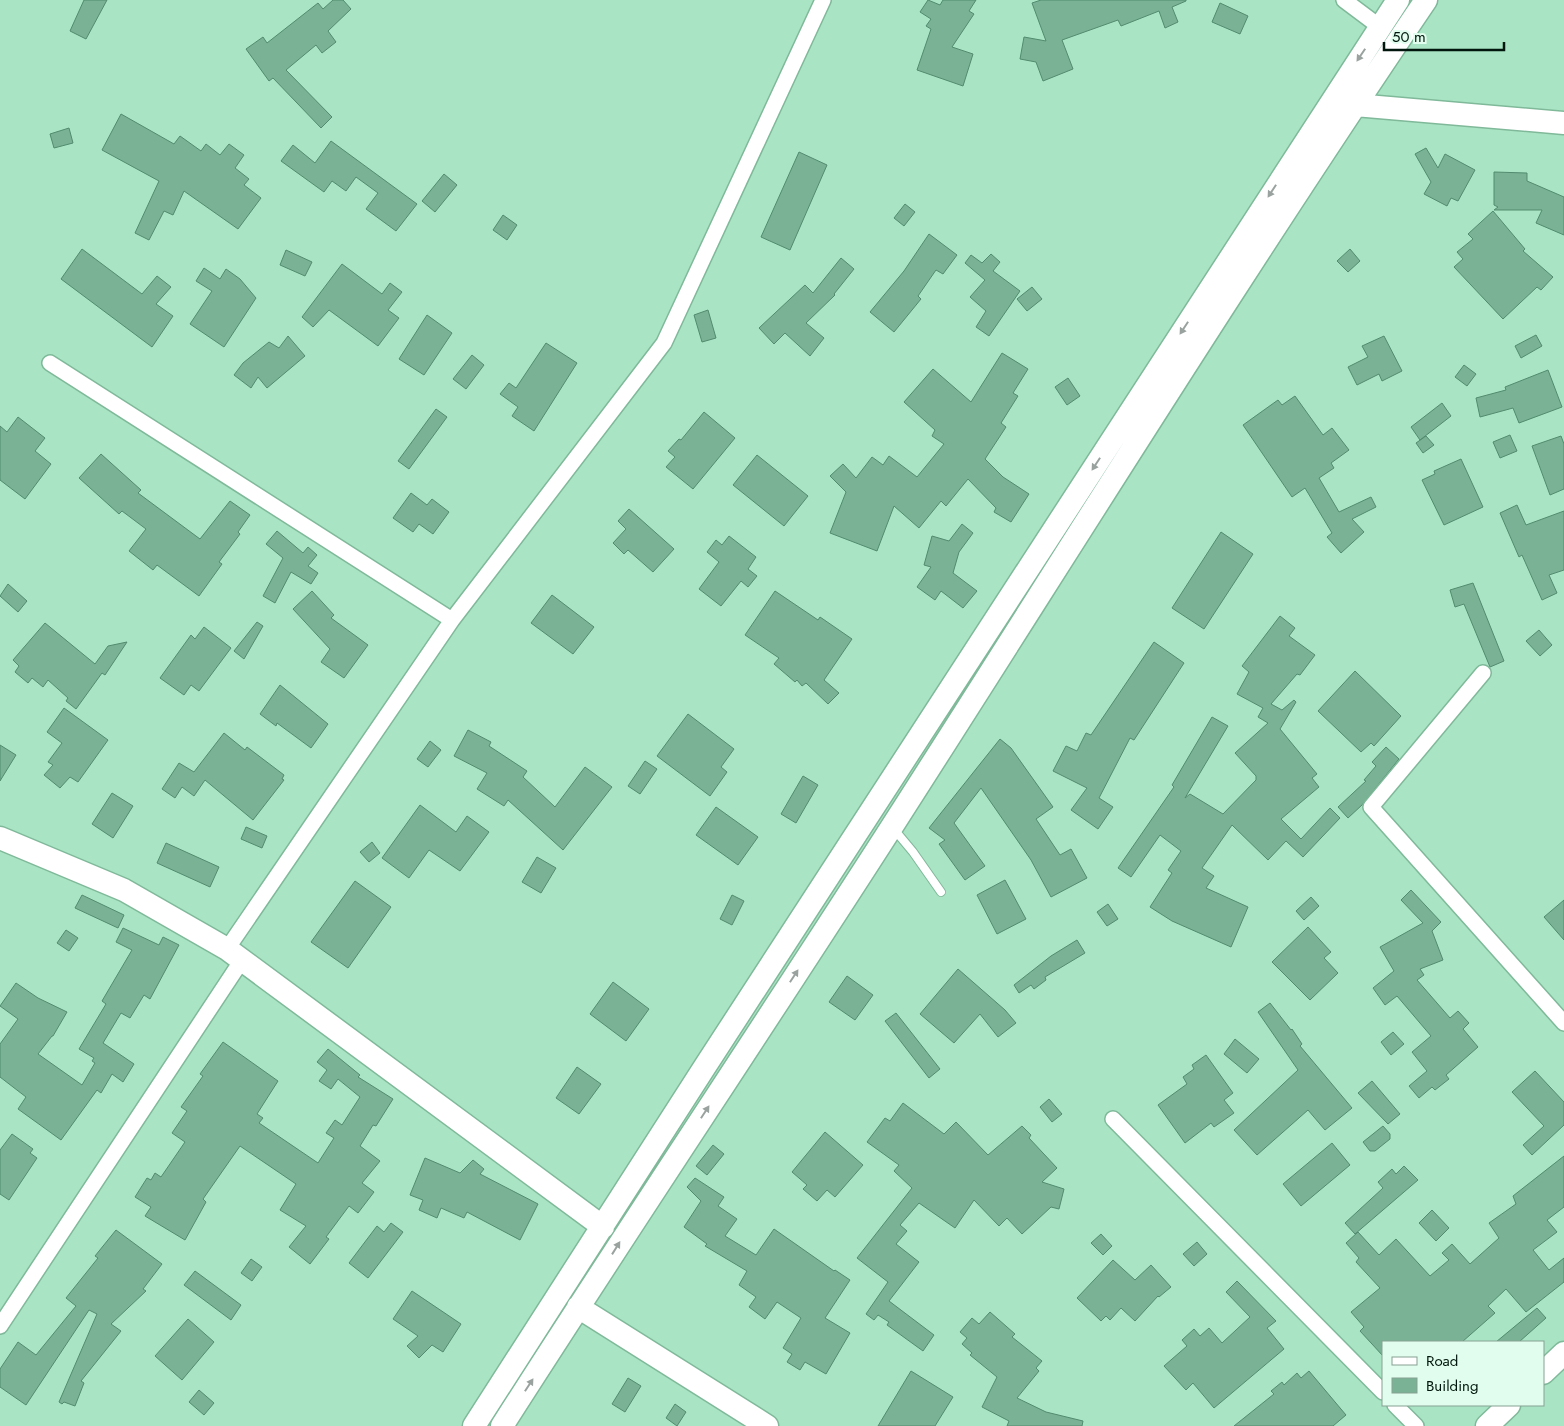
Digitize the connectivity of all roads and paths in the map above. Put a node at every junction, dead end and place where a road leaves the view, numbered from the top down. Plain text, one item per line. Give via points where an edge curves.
1 (823, 0) edge
2 (1344, 0) edge
3 (1398, 0) edge
4 (1426, 0) edge
5 (1380, 27) junction
6 (1336, 92) junction
7 (1355, 105) junction
8 (1564, 123) edge
9 (50, 363) dead end
10 (452, 620) junction
11 (1483, 672) dead end
12 (892, 827) junction
13 (0, 838) edge
14 (940, 892) dead end
15 (235, 955) junction
16 (739, 1014) junction
17 (1564, 1023) edge
18 (759, 1029) junction
19 (1114, 1119) dead end
20 (603, 1227) junction
21 (578, 1307) junction
22 (0, 1326) edge
23 (1564, 1353) edge
24 (1544, 1372) edge
25 (1382, 1391) edge
26 (1396, 1406) edge
27 (1508, 1406) edge
28 (474, 1426) edge
29 (502, 1426) edge
30 (768, 1426) edge
31 (1416, 1426) edge
32 (1487, 1426) edge

1 - 10 street via 664,343
2 - 5 street
3 - 5 street
4 - 7 street
5 -> 6 street
6 - 7 street
6 -> 16 street
7 - 8 street
7 - 12 street
9 - 10 street
10 - 15 street
11 - 17 street via 1371,807
12 - 14 lane
18 -> 12 street
13 - 15 street via 124,890
15 - 20 street
15 - 22 street
16 - 18 street
16 - 20 street
21 -> 18 street
19 - 25 street
20 - 28 street
29 -> 21 street
21 - 30 street
23 - 24 street
26 - 31 street
27 - 32 street

